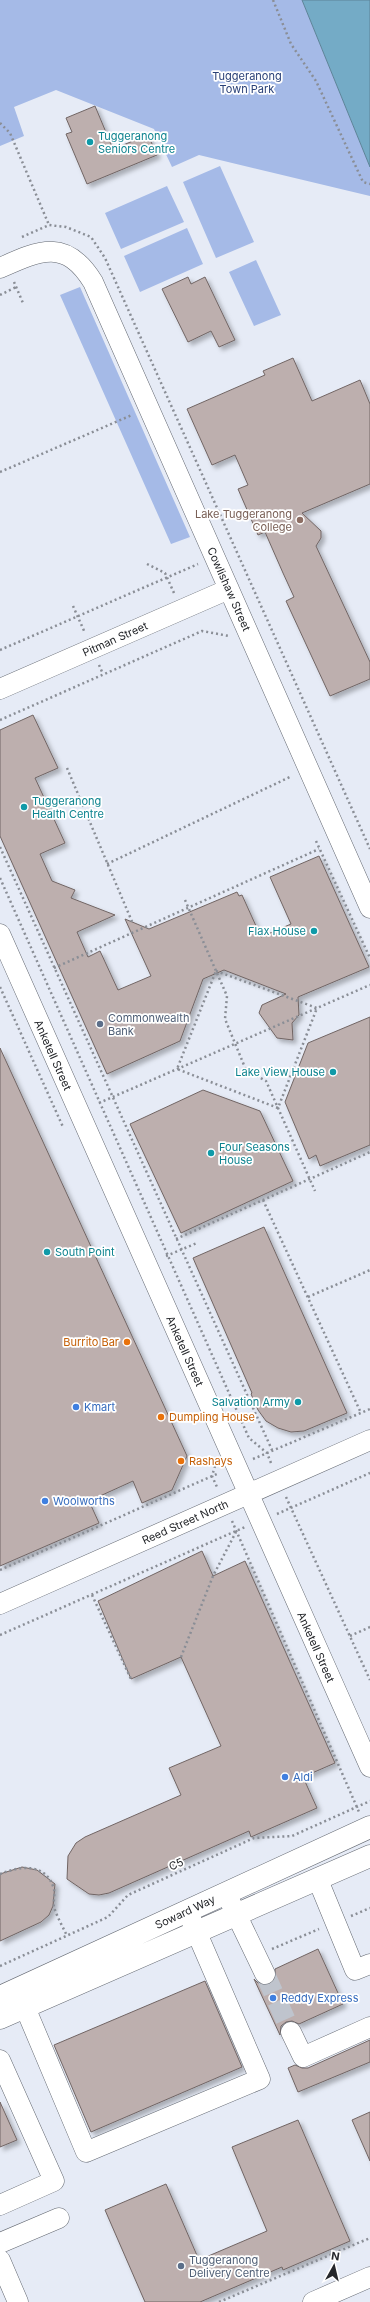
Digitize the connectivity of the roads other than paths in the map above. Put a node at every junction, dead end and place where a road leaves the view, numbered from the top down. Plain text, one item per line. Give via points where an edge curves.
1 (0, 268) edge
2 (229, 589) junction
3 (0, 689) edge
4 (370, 908) edge
5 (0, 934) edge
6 (370, 1440) edge
7 (248, 1494) junction
8 (0, 1604) edge
9 (370, 1767) edge
10 (370, 1827) edge
11 (370, 1856) edge
12 (318, 1880) junction
13 (226, 1893) junction
14 (188, 1911) junction
15 (237, 1916) junction
16 (197, 1933) junction
17 (370, 1964) edge
18 (264, 1974) tunnel mouth
19 (14, 1998) edge
20 (0, 2018) edge
21 (370, 2027) edge
22 (291, 2032) tunnel mouth
23 (0, 2060) edge
24 (0, 2205) edge
25 (59, 2218) dead end
26 (0, 2243) edge
27 (0, 2260) edge
28 (370, 2277) edge
29 (18, 2302) edge
30 (313, 2302) edge

1 - 2 street, Cowlishaw Street via 44,252 66,255 84,266
2 - 3 street, Pitman Street
2 - 4 street, Cowlishaw Street
5 - 7 street, Anketell Street
6 - 7 street, Reed Street North
7 - 8 street, Reed Street North
7 - 9 street, Anketell Street
10 - 13 main road, Soward Way
11 - 12 main road, Soward Way
12 - 15 main road, Soward Way
12 - 17 street via 355,1970
13 - 14 main road, Soward Way
13 - 15 street
14 - 16 street
14 - 19 main road, Soward Way
15 - 16 main road, Soward Way
15 - 18 street
16 - 19 main road, Soward Way
16 - 19 street via 260,2079 86,2152
19 - 20 main road, Soward Way
21 - 22 street via 303,2058
23 - 24 street via 54,2181
25 - 26 street
27 - 29 street
28 - 30 street

